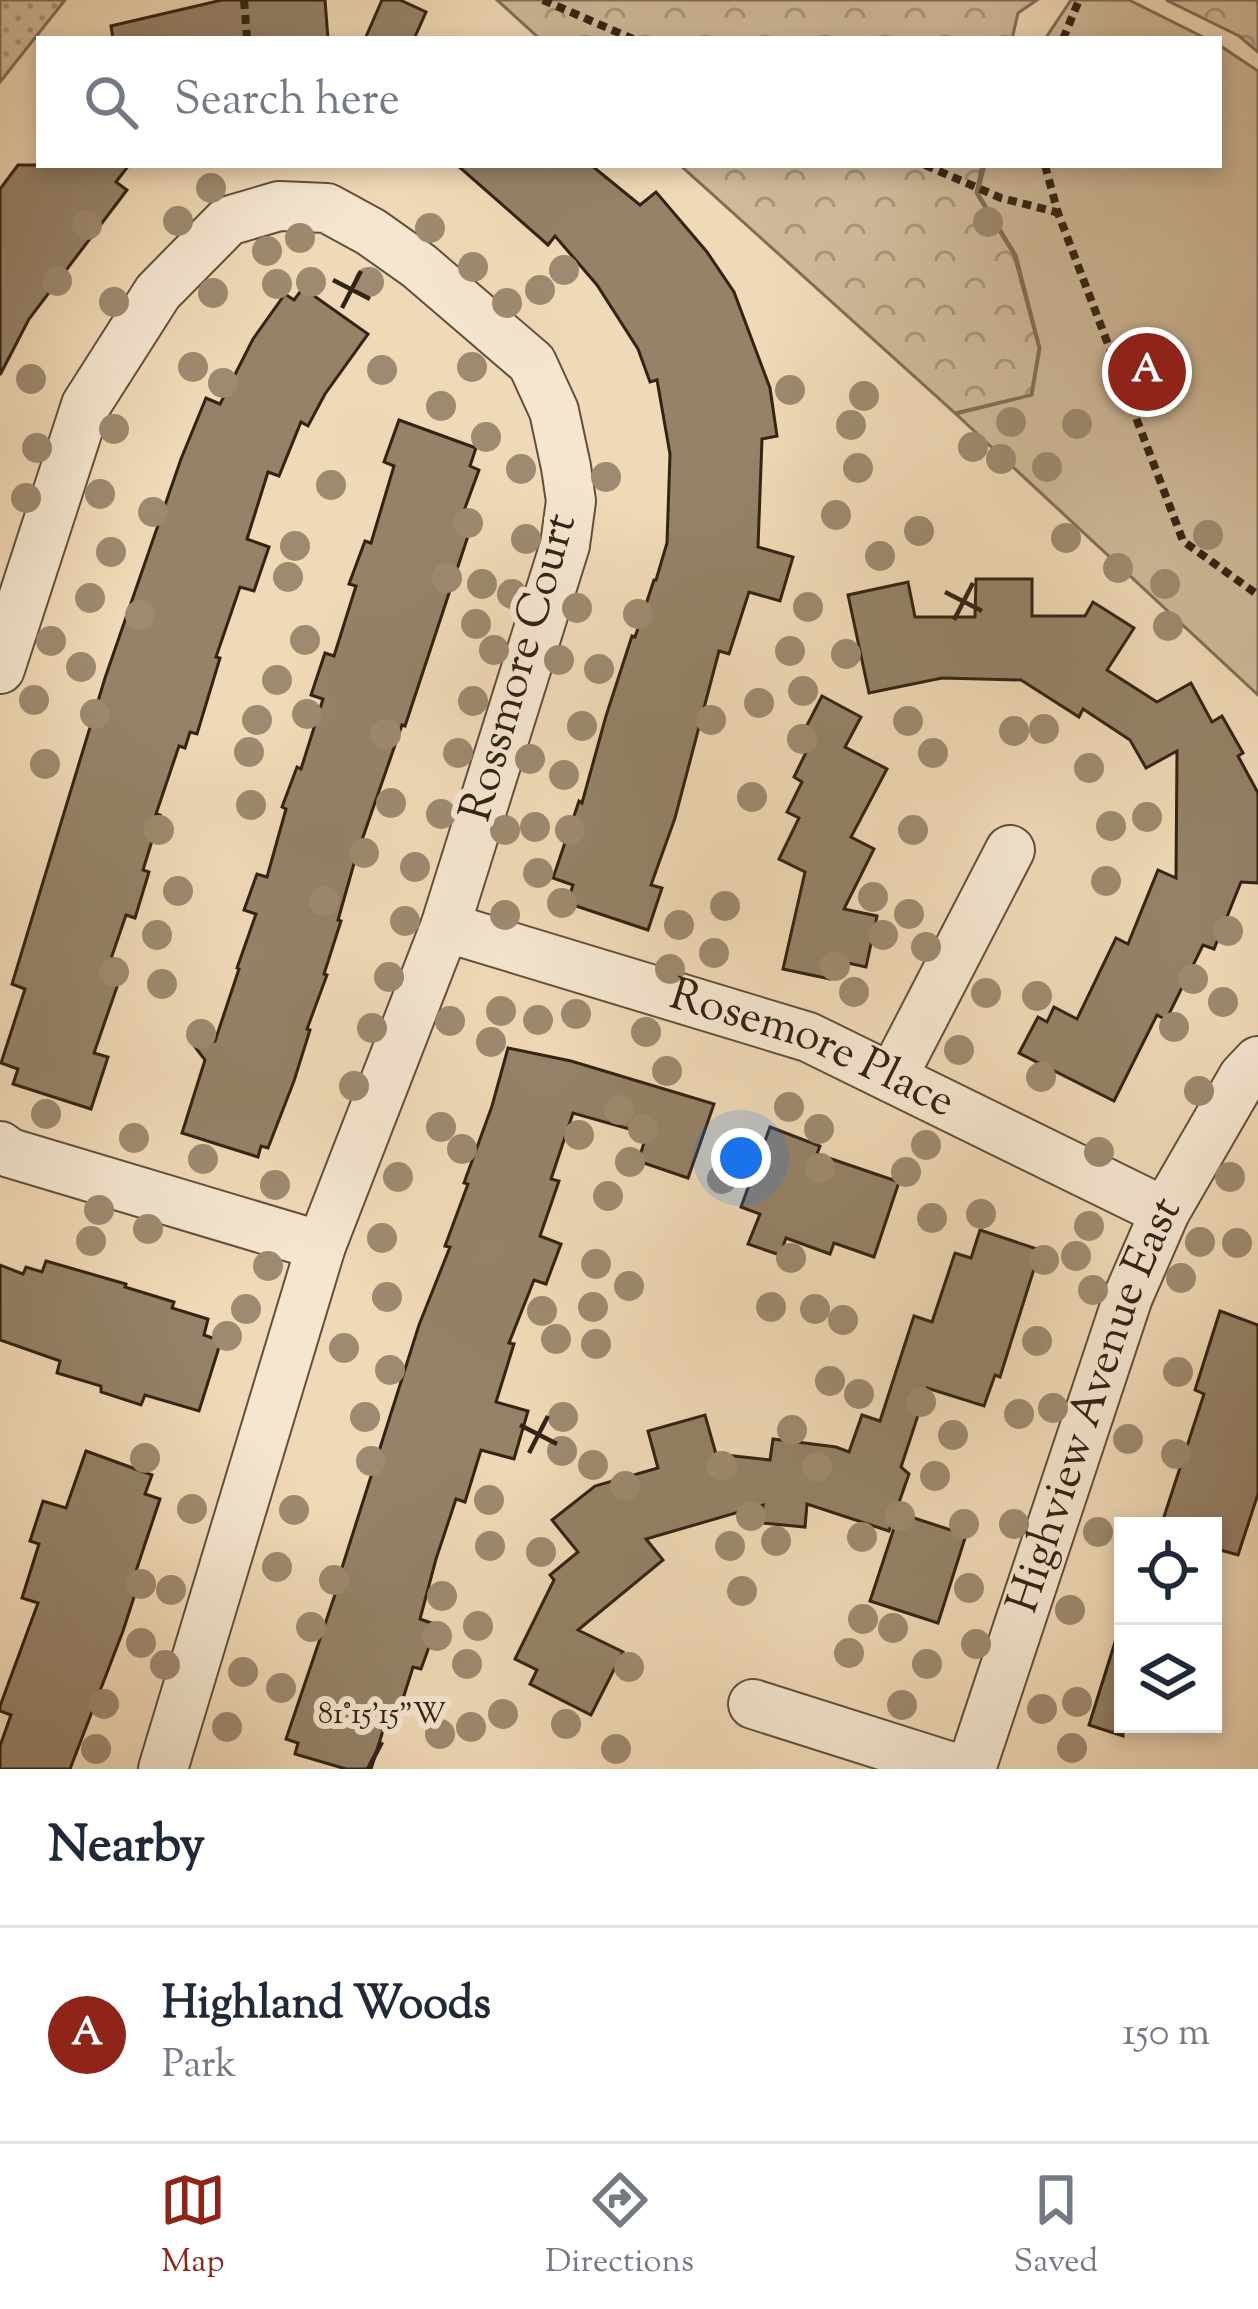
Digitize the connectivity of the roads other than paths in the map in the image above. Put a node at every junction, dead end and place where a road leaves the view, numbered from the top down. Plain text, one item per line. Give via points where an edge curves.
1 (0, 669) edge
2 (1010, 850) dead end
3 (445, 926) junction
4 (1258, 1061) edge
5 (892, 1078) junction
6 (0, 1147) edge
7 (1165, 1212) junction
8 (321, 1246) junction
9 (753, 1704) dead end
10 (163, 1769) edge
11 (958, 1769) edge
12 (971, 1769) edge

1 - 3 street, Rossmore Court via 86,405 158,292 228,221 279,206 327,208 371,232 532,364 554,411 572,501
2 - 5 street
3 - 5 street, Rosemore Place via 808,1037
3 - 8 street, Rossmore Court
4 - 7 street, Highview Avenue East
5 - 7 street, Rosemore Place
6 - 8 street
7 - 12 street, Highview Avenue East via 1128,1297
8 - 10 street, Rossmore Court
9 - 11 street

